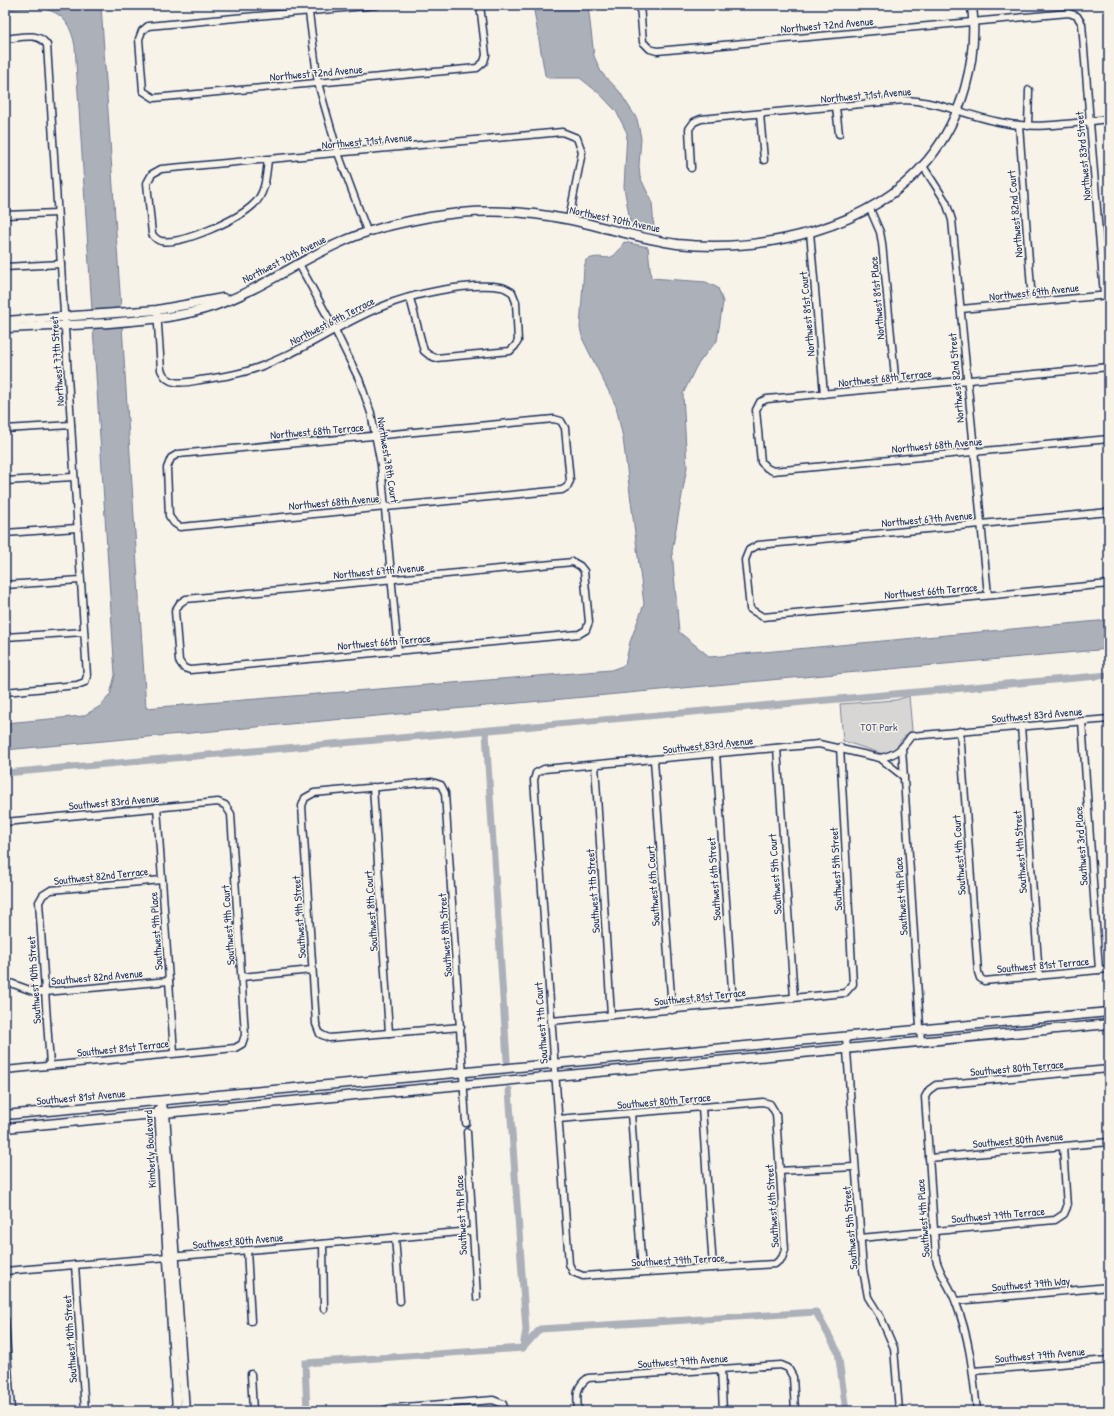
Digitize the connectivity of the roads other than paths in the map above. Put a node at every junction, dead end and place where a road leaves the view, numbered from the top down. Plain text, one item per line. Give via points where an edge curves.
1 (377, 5) edge
2 (480, 5) edge
3 (640, 5) edge
4 (972, 5) edge
5 (309, 8) edge
6 (1077, 16) joint
7 (974, 22) junction
8 (5, 39) edge
9 (318, 83) junction
10 (1029, 90) dead end
11 (836, 107) junction
12 (957, 111) junction
13 (760, 114) junction
14 (1109, 119) edge
15 (1090, 121) junction
16 (1019, 125) junction
17 (1028, 126) junction
18 (839, 134) dead end
19 (338, 153) junction
20 (268, 160) junction
21 (764, 160) dead end
22 (923, 166) junction
23 (691, 168) dead end
24 (5, 202) edge
25 (870, 209) junction
26 (57, 213) junction
27 (5, 215) edge
28 (568, 219) junction
29 (367, 231) junction
30 (810, 232) junction
31 (61, 264) junction
32 (299, 264) junction
33 (5, 267) edge
34 (1107, 295) edge
35 (234, 296) junction
36 (410, 298) junction
37 (1032, 302) junction
38 (961, 309) junction
39 (157, 310) junction
40 (158, 320) junction
41 (5, 321) edge
42 (64, 321) junction
43 (5, 328) edge
44 (335, 330) junction
45 (1109, 367) edge
46 (968, 380) junction
47 (896, 387) junction
48 (824, 394) junction
49 (71, 425) junction
50 (5, 429) edge
51 (377, 436) junction
52 (1109, 440) edge
53 (974, 452) junction
54 (767, 468) joint
55 (73, 477) junction
56 (5, 481) edge
57 (567, 487) joint
58 (386, 507) junction
59 (1109, 512) edge
60 (174, 523) joint
61 (981, 524) junction
62 (77, 528) junction
63 (5, 533) edge
64 (80, 580) junction
65 (393, 580) junction
66 (1109, 584) edge
67 (5, 585) edge
68 (988, 595) junction
69 (756, 614) joint
70 (586, 630) joint
71 (84, 632) junction
72 (5, 637) edge
73 (398, 651) junction
74 (184, 668) joint
75 (5, 692) edge
76 (1109, 719) edge
77 (1082, 721) junction
78 (1021, 726) junction
79 (960, 731) junction
80 (840, 747) junction
81 (777, 748) junction
82 (902, 748) junction
83 (716, 753) junction
84 (880, 758) junction
85 (654, 760) junction
86 (594, 765) junction
87 (536, 773) joint
88 (904, 777) junction
89 (373, 787) junction
90 (225, 805) joint
91 (157, 807) junction
92 (5, 822) edge
93 (162, 880) junction
94 (43, 895) joint
95 (1109, 969) edge
96 (312, 970) junction
97 (1099, 970) junction
98 (1039, 976) junction
99 (242, 977) junction
100 (980, 978) joint
101 (5, 981) edge
102 (169, 981) junction
103 (850, 990) joint
104 (45, 992) junction
105 (794, 998) junction
106 (733, 1004) junction
107 (672, 1010) junction
108 (1109, 1012) edge
109 (611, 1016) junction
110 (551, 1021) junction
111 (1109, 1024) edge
112 (461, 1026) junction
113 (920, 1030) junction
114 (390, 1034) junction
115 (846, 1037) junction
116 (921, 1042) junction
117 (242, 1044) joint
118 (847, 1049) junction
119 (174, 1053) junction
120 (554, 1064) junction
121 (50, 1066) junction
122 (1109, 1069) edge
123 (5, 1070) edge
124 (464, 1072) junction
125 (555, 1076) junction
126 (464, 1085) junction
127 (929, 1090) joint
128 (159, 1101) junction
129 (770, 1104) joint
130 (702, 1108) junction
131 (162, 1113) junction
132 (632, 1114) junction
133 (5, 1115) edge
134 (558, 1119) junction
135 (466, 1123) dead end
136 (5, 1128) edge
137 (466, 1132) dead end
138 (1109, 1142) edge
139 (1063, 1147) junction
140 (929, 1158) junction
141 (854, 1167) junction
142 (779, 1171) junction
143 (934, 1230) junction
144 (472, 1231) junction
145 (395, 1238) junction
146 (860, 1238) junction
147 (324, 1244) junction
148 (247, 1250) junction
149 (171, 1257) junction
150 (782, 1258) joint
151 (75, 1265) junction
152 (713, 1268) junction
153 (5, 1271) edge
154 (573, 1272) joint
155 (642, 1272) junction
156 (1109, 1287) edge
157 (477, 1297) dead end
158 (400, 1301) dead end
159 (956, 1301) junction
160 (324, 1309) dead end
161 (5, 1319) edge
162 (251, 1321) dead end
163 (1109, 1360) edge
164 (721, 1368) junction
165 (973, 1371) junction
166 (251, 1374) dead end
167 (437, 1408) edge
168 (11, 1411) edge
169 (86, 1411) edge
170 (177, 1411) edge
171 (185, 1411) edge
172 (254, 1411) edge
173 (381, 1411) edge
174 (505, 1411) edge
175 (578, 1411) edge
176 (723, 1411) edge
177 (795, 1411) edge
178 (899, 1411) edge
179 (977, 1411) edge

1 - 5 street
2 - 9 street, Northwest 72nd Avenue via 486,55 484,62 477,68
3 - 7 street, Northwest 72nd Avenue via 643,42 656,51
4 - 7 street
5 - 9 street
5 - 9 street, Northwest 72nd Avenue via 148,26 142,31 139,39 143,91 154,98
6 - 7 street, Northwest 72nd Avenue via 1069,13
6 - 15 street, Northwest 83rd Street via 1082,24
7 - 12 street via 971,63
8 - 26 street, Northwest 77th Street via 37,36 43,39 46,45
9 - 19 street
10 - 17 street
11 - 12 street, Northwest 71st Avenue via 921,100
11 - 13 street, Northwest 71st Avenue
11 - 18 street
12 - 16 street, Northwest 71st Avenue
12 - 22 street, Northwest 70th Avenue via 939,145
13 - 21 street
13 - 23 street, Northwest 71st Avenue via 701,119 694,122 689,129
14 - 15 street, Northwest 71st Avenue
15 - 17 street, Northwest 71st Avenue
15 - 34 street, Northwest 83rd Street
16 - 17 street, Northwest 71st Avenue
16 - 37 street, Northwest 82nd Court
19 - 20 street, Northwest 71st Avenue
19 - 28 street, Northwest 71st Avenue via 562,132 577,138 582,152
19 - 29 street
20 - 20 street, Northwest 71st Avenue via 261,194 245,211 198,234 176,240 162,241 152,234 147,183 152,174 161,169
22 - 25 street, Northwest 70th Avenue
22 - 38 street, Northwest 82nd Street via 946,202 952,220
24 - 27 street
25 - 30 street, Northwest 70th Avenue
25 - 47 street, Northwest 81st Place via 882,243
26 - 27 street
26 - 31 street, Northwest 77th Street
28 - 29 street, Northwest 70th Avenue via 505,212 448,214
28 - 30 street, Northwest 70th Avenue via 674,243 705,246 783,240
29 - 32 street, Northwest 70th Avenue
30 - 48 street, Northwest 81st Court
31 - 33 street
31 - 42 street, Northwest 77th Street
32 - 35 street, Northwest 70th Avenue
32 - 44 street, Northwest 78th Court
34 - 37 street, Northwest 69th Avenue
35 - 39 street, Northwest 70th Avenue
35 - 40 street, Northwest 70th Avenue via 218,305
36 - 36 street, Northwest 69th Terrace via 424,351 429,356 436,358 510,351 518,341 516,302 512,292 502,287 471,287
36 - 44 street, Northwest 69th Terrace via 382,306
37 - 38 street, Northwest 69th Avenue
38 - 46 street, Northwest 82nd Street
39 - 40 street
39 - 42 street, Northwest 70th Avenue
40 - 42 street, Northwest 70th Avenue
40 - 44 street, Northwest 69th Terrace via 161,370 164,378 171,382 190,382 262,366
41 - 42 street, Northwest 70th Avenue
42 - 43 street, Northwest 70th Avenue
42 - 49 street, Northwest 77th Street
44 - 51 street, Northwest 78th Court via 359,379
45 - 46 street, Northwest 68th Terrace
46 - 47 street, Northwest 68th Terrace
46 - 53 street, Northwest 82nd Street
47 - 48 street, Northwest 68th Terrace
48 - 54 street, Northwest 68th Terrace via 767,399 760,402 756,410 761,462
49 - 50 street
49 - 55 street, Northwest 77th Street
51 - 57 street, Northwest 68th Terrace via 554,419 561,421 565,428 570,481
51 - 58 street, Northwest 78th Court
51 - 60 street, Northwest 68th Terrace via 178,454 171,458 167,468 169,516
52 - 53 street, Northwest 68th Avenue
53 - 54 street, Northwest 68th Avenue via 773,471
53 - 61 street, Northwest 82nd Street
55 - 56 street
55 - 62 street, Northwest 77th Street
57 - 58 street, Northwest 68th Avenue via 562,490
58 - 60 street, Northwest 68th Avenue via 180,527
58 - 65 street, Northwest 78th Court
59 - 61 street, Northwest 67th Avenue
61 - 68 street, Northwest 82nd Street
61 - 69 street, Northwest 67th Avenue via 758,545 749,550 745,560 750,609
62 - 63 street
62 - 64 street, Northwest 77th Street
64 - 67 street
64 - 71 street, Northwest 77th Street
65 - 70 street, Northwest 67th Avenue via 573,562 584,571 589,622
65 - 73 street, Northwest 78th Court
65 - 74 street, Northwest 67th Avenue via 186,599 175,610 179,661
66 - 68 street, Northwest 66th Terrace
68 - 69 street, Northwest 66th Terrace via 763,617
70 - 73 street, Northwest 66th Terrace via 578,634
71 - 72 street
71 - 75 street, Northwest 77th Street via 87,676 85,682 77,686
73 - 74 street, Northwest 66th Terrace via 190,670
76 - 77 street, Southwest 83rd Avenue
77 - 78 street, Southwest 83rd Avenue
77 - 97 street, Southwest 3rd Place
78 - 79 street, Southwest 83rd Avenue
78 - 98 street, Southwest 4th Street
79 - 82 street, Southwest 83rd Avenue via 911,736
79 - 100 street, Southwest 4th Court
80 - 81 street, Southwest 83rd Avenue via 820,744
80 - 84 street, Southwest 83rd Avenue
80 - 103 street, Southwest 5th Street via 853,984
81 - 83 street, Southwest 83rd Avenue
81 - 105 street, Southwest 5th Court
82 - 84 street, Southwest 83rd Avenue via 892,756
82 - 88 street, Southwest 4th Place
83 - 85 street, Southwest 83rd Avenue
83 - 106 street, Southwest 6th Street
84 - 88 street, Southwest 83rd Avenue
85 - 86 street, Southwest 83rd Avenue
85 - 107 street, Southwest 6th Court
86 - 87 street, Southwest 83rd Avenue
86 - 109 street, Southwest 7th Street
87 - 110 street, Southwest 7th Court via 534,780
88 - 113 street, Southwest 4th Place
89 - 96 street, Southwest 9th Street via 314,793 305,798 302,806
89 - 112 street, Southwest 8th Street via 432,782 441,785 445,793
89 - 114 street, Southwest 8th Court
90 - 91 street, Southwest 83rd Avenue via 218,802
90 - 99 street, Southwest 9th Court via 230,814
91 - 92 street, Southwest 83rd Avenue
91 - 93 street, Southwest 9th Place
93 - 94 street, Southwest 82nd Terrace via 51,890
93 - 102 street, Southwest 9th Place
94 - 104 street, Southwest 10th Street via 39,902
95 - 97 street, Southwest 81st Terrace
96 - 99 street
96 - 114 street, Southwest 9th Street via 316,1024 320,1034 329,1038
97 - 98 street, Southwest 81st Terrace
98 - 100 street, Southwest 81st Terrace via 984,981
99 - 117 street, Southwest 9th Court via 245,1035
101 - 104 street, Southwest 82nd Avenue via 35,992
102 - 104 street, Southwest 82nd Avenue
102 - 119 street, Southwest 9th Place
103 - 105 street, Southwest 81st Terrace via 845,993
104 - 121 street, Southwest 10th Street
105 - 106 street, Southwest 81st Terrace
106 - 107 street, Southwest 81st Terrace
107 - 109 street, Southwest 81st Terrace
108 - 113 street, Southwest 81st Avenue
109 - 110 street, Southwest 81st Terrace
110 - 120 street, Southwest 7th Court
111 - 116 street
112 - 114 street
112 - 124 street, Southwest 8th Street
113 - 115 street, Southwest 81st Avenue
113 - 116 street, Southwest 4th Place
115 - 118 street, Southwest 5th Street
115 - 120 street, Southwest 81st Avenue
116 - 118 street
117 - 119 street, Southwest 81st Terrace via 235,1048
118 - 125 street
118 - 141 street, Southwest 5th Street
119 - 121 street, Southwest 81st Terrace
120 - 124 street, Southwest 81st Avenue
120 - 125 street, Southwest 7th Court
121 - 123 street, Southwest 81st Terrace
122 - 127 street, Southwest 80th Terrace via 936,1085
124 - 126 street, Southwest 8th Street
124 - 128 street, Southwest 81st Avenue
125 - 126 street
125 - 134 street, Southwest 7th Court
126 - 131 street
126 - 135 street
127 - 140 street, Southwest 4th Place via 925,1097
128 - 131 street, Kimberly Boulevard
128 - 133 street, Southwest 81st Avenue
129 - 130 street, Southwest 80th Terrace via 763,1102
129 - 142 street, Southwest 6th Street via 776,1114
130 - 132 street, Southwest 80th Terrace
130 - 152 street
131 - 136 street
131 - 149 street, Kimberly Boulevard
132 - 134 street, Southwest 80th Terrace
132 - 155 street
134 - 154 street, Southwest 7th Court via 569,1264
137 - 144 street, Southwest 7th Place
138 - 139 street, Southwest 80th Avenue
139 - 140 street, Southwest 80th Avenue
139 - 143 street, Southwest 79th Terrace via 1067,1207 1064,1214 1056,1220
140 - 143 street, Southwest 4th Place
141 - 142 street
141 - 146 street, Southwest 5th Street
142 - 150 street, Southwest 6th Street via 785,1250
143 - 146 street, Southwest 79th Terrace
143 - 159 street, Southwest 4th Place via 939,1272
144 - 145 street, Southwest 80th Avenue
144 - 157 street, Southwest 7th Place
145 - 147 street, Southwest 80th Avenue
145 - 158 street
146 - 178 street, Southwest 5th Street via 868,1297 881,1318 894,1348
147 - 148 street, Southwest 80th Avenue
147 - 160 street
148 - 149 street, Southwest 80th Avenue
148 - 162 street
149 - 151 street, Southwest 80th Avenue
149 - 170 street, Kimberly Boulevard
149 - 171 street, Kimberly Boulevard
150 - 152 street, Southwest 79th Terrace via 775,1264
151 - 153 street, Southwest 80th Avenue
151 - 169 street, Southwest 10th Street
152 - 155 street, Southwest 79th Terrace
154 - 155 street, Southwest 79th Terrace via 584,1276
156 - 159 street, Southwest 79th Way
159 - 165 street, Southwest 4th Place via 967,1335
161 - 168 street
163 - 165 street, Southwest 79th Avenue
164 - 175 street, Southwest 79th Avenue via 588,1378 581,1383 577,1391
164 - 176 street
164 - 177 street, Southwest 79th Avenue via 781,1365 788,1368 793,1377
165 - 179 street, Southwest 4th Place
166 - 172 street
167 - 173 street
167 - 174 street via 493,1400 502,1404

